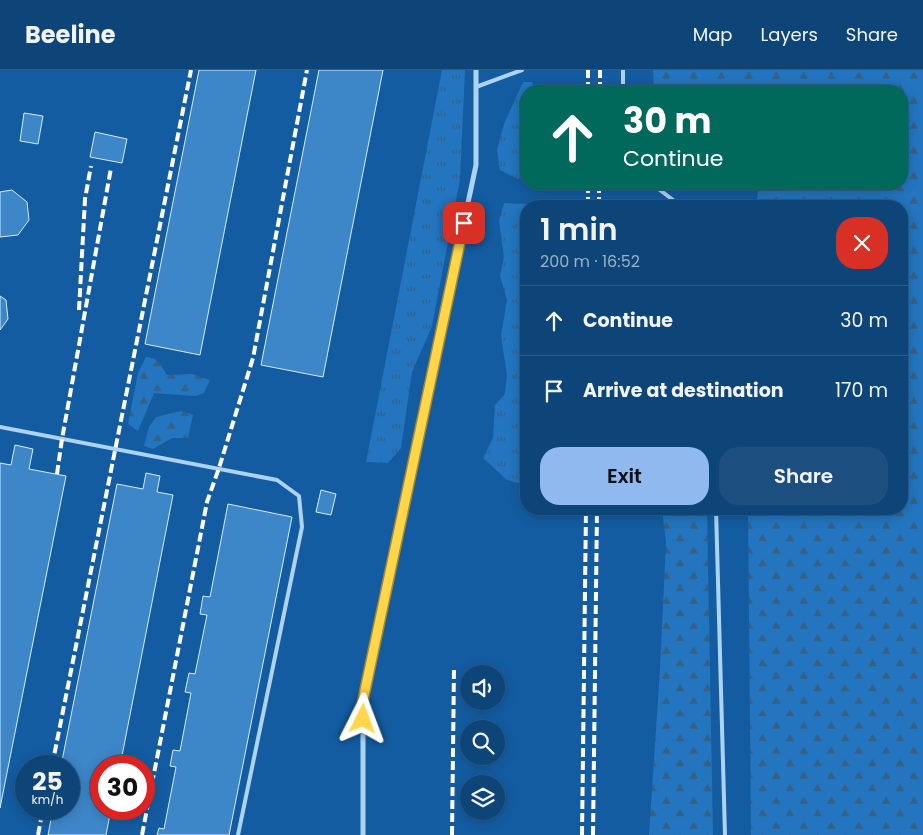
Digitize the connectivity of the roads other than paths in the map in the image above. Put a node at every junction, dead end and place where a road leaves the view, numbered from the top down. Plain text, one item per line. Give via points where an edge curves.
1 (476, 70) edge
2 (522, 70) edge
3 (623, 70) edge
4 (623, 85) edge
5 (476, 87) junction
6 (660, 190) edge
7 (673, 200) edge
8 (0, 427) edge
9 (716, 515) edge
10 (238, 835) edge
11 (363, 835) edge
12 (725, 835) edge

1 - 5 street
2 - 5 lane
3 - 4 lane
5 - 11 street via 476,165 363,700
6 - 7 lane
8 - 10 lane via 277,480 299,496 302,527
9 - 12 lane

